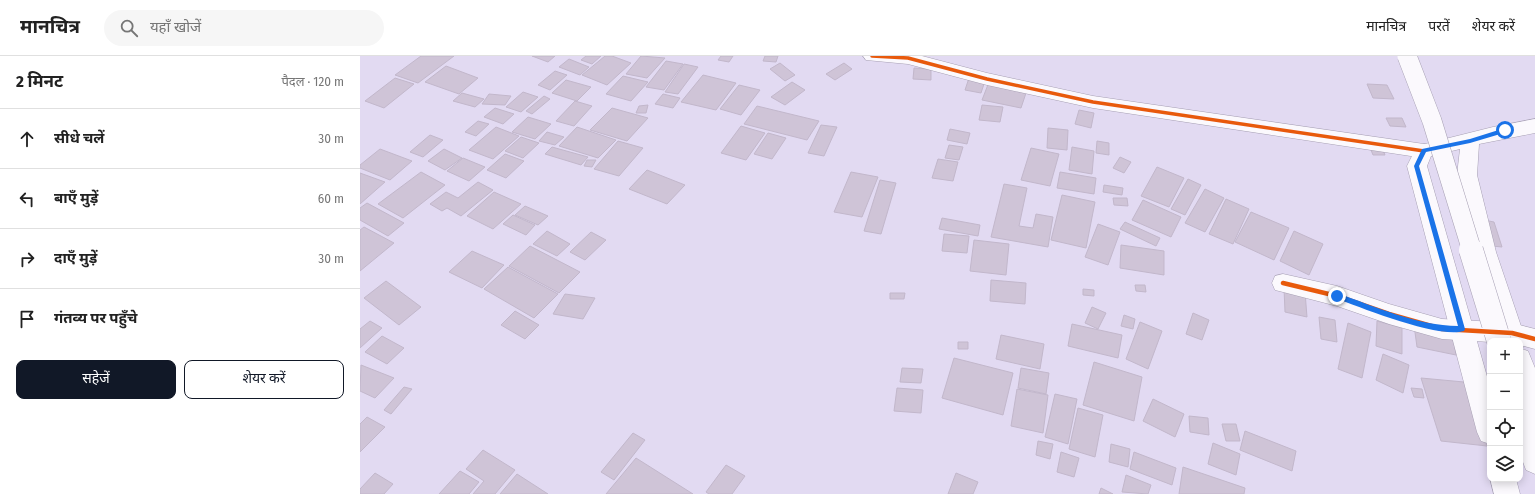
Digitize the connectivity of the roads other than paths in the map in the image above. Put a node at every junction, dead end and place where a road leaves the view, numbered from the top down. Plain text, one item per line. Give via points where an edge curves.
1 (872, 56) edge
2 (1407, 56) edge
3 (1535, 126) edge
4 (1470, 141) junction
5 (1424, 151) junction
6 (1283, 283) dead end
7 (1462, 329) junction
8 (1508, 338) edge
9 (1523, 339) edge
10 (1535, 339) edge
11 (1523, 368) edge
12 (1535, 405) edge
13 (1487, 421) edge
14 (1523, 422) edge
15 (1535, 461) edge
16 (1504, 482) edge
17 (1507, 494) edge

1 - 5 main road via 908,58 987,79 1093,102
2 - 8 main road, bridge
3 - 4 main road via 1505,130
4 - 5 main road
4 - 8 main road via 1467,175
5 - 7 main road via 1416,166
6 - 7 main road via 1337,296 1442,329
7 - 8 main road
7 - 13 main road
9 - 10 main road
11 - 12 main road
14 - 15 main road
16 - 17 main road

